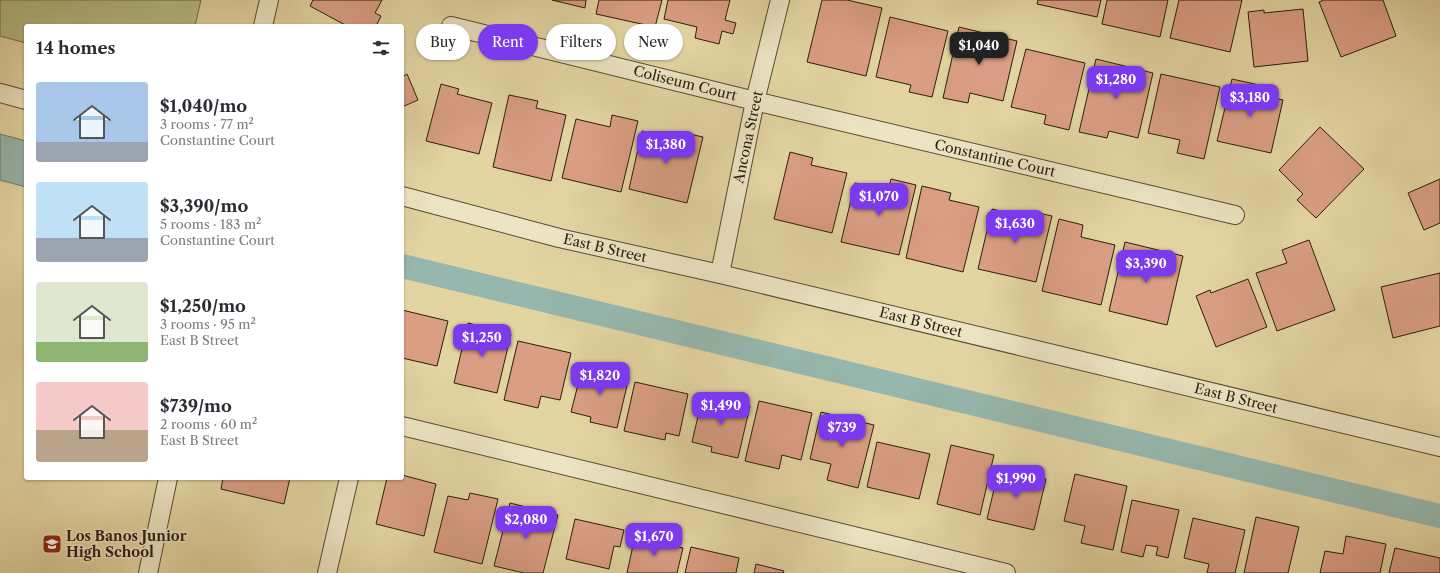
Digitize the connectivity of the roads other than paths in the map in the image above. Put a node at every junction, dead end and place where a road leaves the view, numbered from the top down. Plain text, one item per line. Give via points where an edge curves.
1 (269, 0) edge
2 (780, 0) edge
3 (263, 24) edge
4 (470, 31) edge
5 (0, 93) edge
6 (24, 99) edge
7 (755, 101) junction
8 (404, 197) edge
9 (1235, 215) dead end
10 (720, 274) junction
11 (404, 426) edge
12 (1440, 447) edge
13 (168, 480) edge
14 (349, 480) edge
15 (148, 573) edge
16 (327, 573) edge
17 (1006, 573) edge

1 - 3 street
2 - 7 street, Ancona Street
4 - 7 street, Coliseum Court
5 - 6 street
7 - 9 street, Constantine Court
7 - 10 street, Ancona Street
8 - 10 street, East B Street via 558,238
10 - 12 street, East B Street
11 - 17 street
13 - 15 street
14 - 16 street

